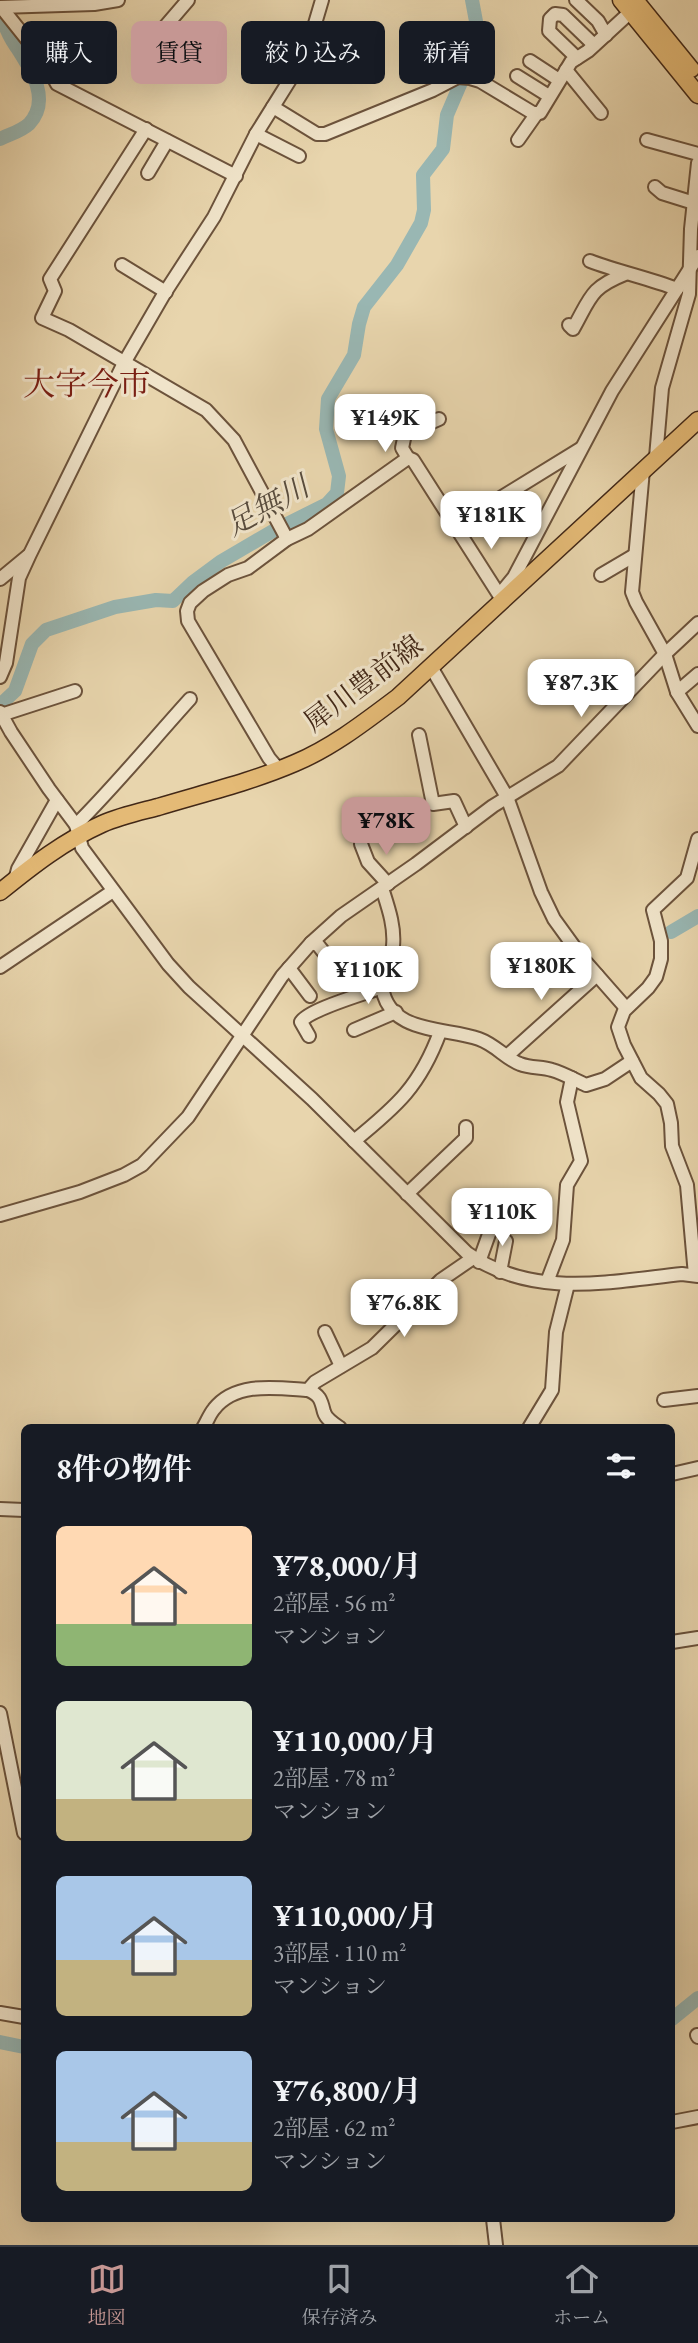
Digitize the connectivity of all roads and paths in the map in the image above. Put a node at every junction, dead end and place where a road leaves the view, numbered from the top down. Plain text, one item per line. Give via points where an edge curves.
1 (118, 0) edge
2 (188, 0) edge
3 (322, 0) edge
4 (576, 0) edge
5 (633, 3) edge
6 (0, 8) edge
7 (170, 21) edge
8 (606, 34) junction
9 (594, 45) junction
10 (577, 58) junction
11 (530, 61) dead end
12 (562, 75) junction
13 (517, 76) dead end
14 (698, 77) edge
15 (698, 95) edge
16 (549, 96) junction
17 (273, 107) junction
18 (537, 113) junction
19 (601, 113) dead end
20 (146, 129) junction
21 (256, 134) junction
22 (518, 140) dead end
23 (647, 140) dead end
24 (167, 141) junction
25 (698, 154) edge
26 (299, 156) dead end
27 (698, 163) edge
28 (148, 173) dead end
29 (236, 176) junction
30 (655, 187) dead end
31 (694, 203) junction
32 (698, 256) edge
33 (590, 261) dead end
34 (122, 265) dead end
35 (690, 268) junction
36 (625, 274) junction
37 (677, 289) junction
38 (166, 292) junction
39 (569, 325) dead end
40 (124, 363) junction
41 (439, 419) dead end
42 (698, 420) edge
43 (581, 449) junction
44 (656, 457) junction
45 (408, 458) junction
46 (643, 470) junction
47 (455, 526) junction
48 (287, 540) junction
49 (30, 554) junction
50 (635, 555) junction
51 (601, 575) dead end
52 (0, 579) edge
53 (501, 597) junction
54 (698, 623) edge
55 (665, 654) junction
56 (431, 667) junction
57 (698, 674) edge
58 (0, 677) edge
59 (75, 691) dead end
60 (677, 692) junction
61 (190, 699) dead end
62 (693, 707) edge
63 (1, 714) edge
64 (698, 726) edge
65 (419, 735) dead end
66 (279, 770) junction
67 (507, 797) junction
68 (57, 800) junction
69 (466, 827) junction
70 (77, 831) junction
71 (698, 839) edge
72 (360, 844) dead end
73 (15, 880) junction
74 (385, 886) junction
75 (113, 891) junction
76 (0, 892) edge
77 (311, 943) junction
78 (0, 967) edge
79 (289, 968) junction
80 (341, 974) dead end
81 (597, 975) junction
82 (382, 987) junction
83 (310, 996) dead end
84 (626, 1008) junction
85 (396, 1012) junction
86 (354, 1030) dead end
87 (440, 1032) junction
88 (244, 1035) junction
89 (309, 1036) dead end
90 (508, 1055) junction
91 (632, 1061) junction
92 (572, 1078) junction
93 (466, 1127) dead end
94 (354, 1141) junction
95 (407, 1194) junction
96 (0, 1215) edge
97 (493, 1223) dead end
98 (506, 1241) dead end
99 (476, 1260) junction
100 (500, 1272) junction
101 (696, 1276) edge
102 (547, 1282) junction
103 (568, 1284) junction
104 (325, 1332) dead end
105 (341, 1366) junction
106 (308, 1390) junction
107 (698, 1396) edge
108 (664, 1400) dead end
109 (205, 1424) edge
110 (336, 1424) edge
111 (531, 1424) edge
112 (698, 1468) edge
113 (675, 1473) edge
114 (0, 1509) edge
115 (21, 1510) edge
116 (698, 1638) edge
117 (675, 1642) edge
118 (0, 1713) edge
119 (21, 1818) edge
120 (0, 2013) edge
121 (21, 2016) edge
122 (698, 2116) edge
123 (675, 2121) edge
124 (493, 2222) edge
125 (496, 2245) edge

1 - 6 street
2 - 7 street
3 - 17 street via 306,54
4 - 8 street
5 - 8 street
5 - 14 main road
5 - 15 main road
6 - 20 street via 45,62 57,84
8 - 9 street
9 - 10 street
9 - 10 street via 563,15 555,15 549,31
10 - 12 street
11 - 12 street
12 - 16 street
12 - 19 street
13 - 16 street
16 - 18 street
17 - 18 street via 317,134 326,134 458,77 480,81
17 - 21 street
18 - 22 street
20 - 24 street
20 - 40 street via 50,279 55,291 41,318
21 - 26 street
21 - 29 street
23 - 25 street
24 - 28 street
24 - 29 street
27 - 31 street
29 - 38 street
30 - 31 street
31 - 35 street
32 - 35 street
33 - 36 street
34 - 38 street
35 - 37 street
35 - 44 street via 689,294 662,388
36 - 37 street
36 - 39 street via 602,284 573,329
37 - 43 street
38 - 40 street
40 - 48 street via 206,410 222,425
40 - 49 street
41 - 45 street via 405,434 402,448
42 - 44 main road, 犀川豊前線
43 - 47 street
43 - 53 street
44 - 46 main road, 犀川豊前線
45 - 47 street
45 - 48 street
46 - 50 street
46 - 53 main road, 犀川豊前線
47 - 53 street
48 - 66 street via 203,591 190,603 187,616
49 - 52 street
49 - 58 street via 19,578
50 - 51 street
50 - 55 street via 632,592
53 - 56 main road, 犀川豊前線
54 - 55 street
55 - 60 street
55 - 67 street via 558,766
56 - 66 main road, 犀川豊前線 via 357,727
56 - 67 street
57 - 60 street
59 - 63 street
60 - 62 street
61 - 70 street
62 - 64 street
63 - 68 street
65 - 69 street via 433,804 454,801
66 - 70 main road, 犀川豊前線
67 - 69 street
67 - 81 street via 554,919
68 - 70 street
68 - 73 street
69 - 74 street
70 - 73 main road, 犀川豊前線
70 - 75 street via 82,848
71 - 84 street via 687,878 653,911 661,941 656,977
72 - 74 street
73 - 76 main road, 犀川豊前線
74 - 77 street
74 - 82 street via 393,944
75 - 78 street
75 - 88 street via 168,964
77 - 79 street
77 - 80 street via 318,945
79 - 83 street
79 - 88 street
81 - 84 street
81 - 90 street
82 - 85 street
82 - 89 street via 303,1017
84 - 91 street via 618,1027
85 - 86 street
85 - 87 street via 410,1023
87 - 90 street via 477,1038
87 - 94 street via 415,1085
88 - 94 street
88 - 96 street via 188,1117 142,1165 80,1192
90 - 92 street via 518,1063
91 - 92 street via 594,1083 586,1085
91 - 101 street via 641,1078 667,1104 672,1146 687,1185
92 - 102 street via 567,1102 581,1161 567,1185 563,1240
93 - 95 street via 466,1138
94 - 95 street
95 - 99 street
97 - 99 street
98 - 100 street
99 - 100 street
99 - 105 street via 441,1280 372,1348
100 - 102 street
101 - 103 street
102 - 103 street
103 - 111 street via 556,1332 552,1391
104 - 105 street
105 - 106 street
106 - 109 street via 240,1391 225,1398
106 - 110 street via 319,1396 324,1413
107 - 108 street
112 - 113 street
114 - 115 street
116 - 117 street
118 - 119 street
120 - 121 street
122 - 123 street
124 - 125 street

